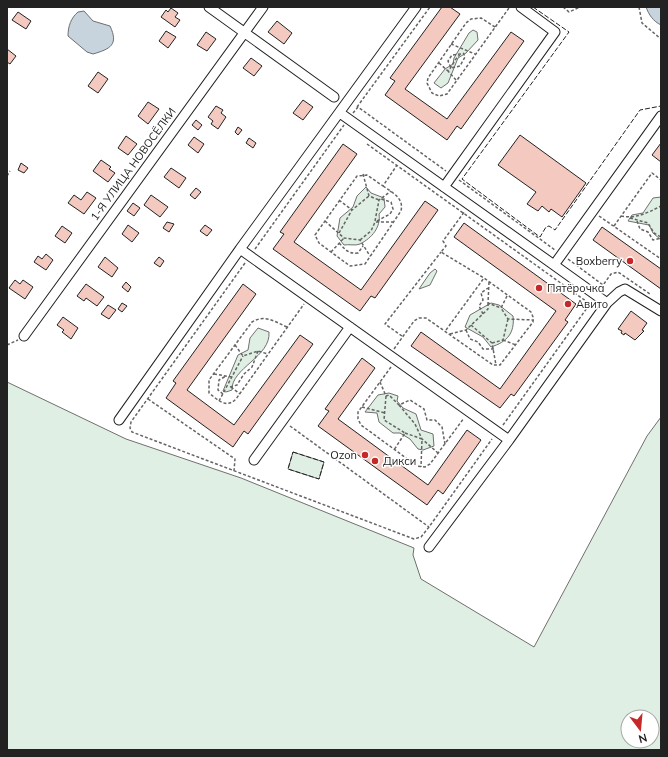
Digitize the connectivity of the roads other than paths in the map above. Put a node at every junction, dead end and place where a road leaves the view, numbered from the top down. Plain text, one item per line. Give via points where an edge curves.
1 (209, 7) edge
2 (263, 7) edge
3 (416, 7) edge
4 (521, 7) edge
5 (244, 32) junction
6 (334, 97) dead end
7 (340, 112) junction
8 (661, 116) edge
9 (444, 187) junction
10 (240, 249) junction
11 (554, 265) junction
12 (607, 303) junction
13 (661, 312) edge
14 (350, 327) junction
15 (24, 336) road end
16 (119, 420) dead end
17 (509, 440) junction
18 (254, 460) dead end
19 (429, 547) dead end

1 - 5 street
2 - 5 street, 1-Я УЛИЦА НОВОСЁЛКИ
3 - 7 street
4 - 9 street via 556,32
5 - 6 street
5 - 15 street, 1-Я УЛИЦА НОВОСЁЛКИ
7 - 9 street
7 - 10 street
8 - 11 street
9 - 11 street
10 - 14 street
10 - 16 street
11 - 12 street
12 - 13 street via 625,289
12 - 17 street
14 - 17 street
14 - 18 street
17 - 19 street

